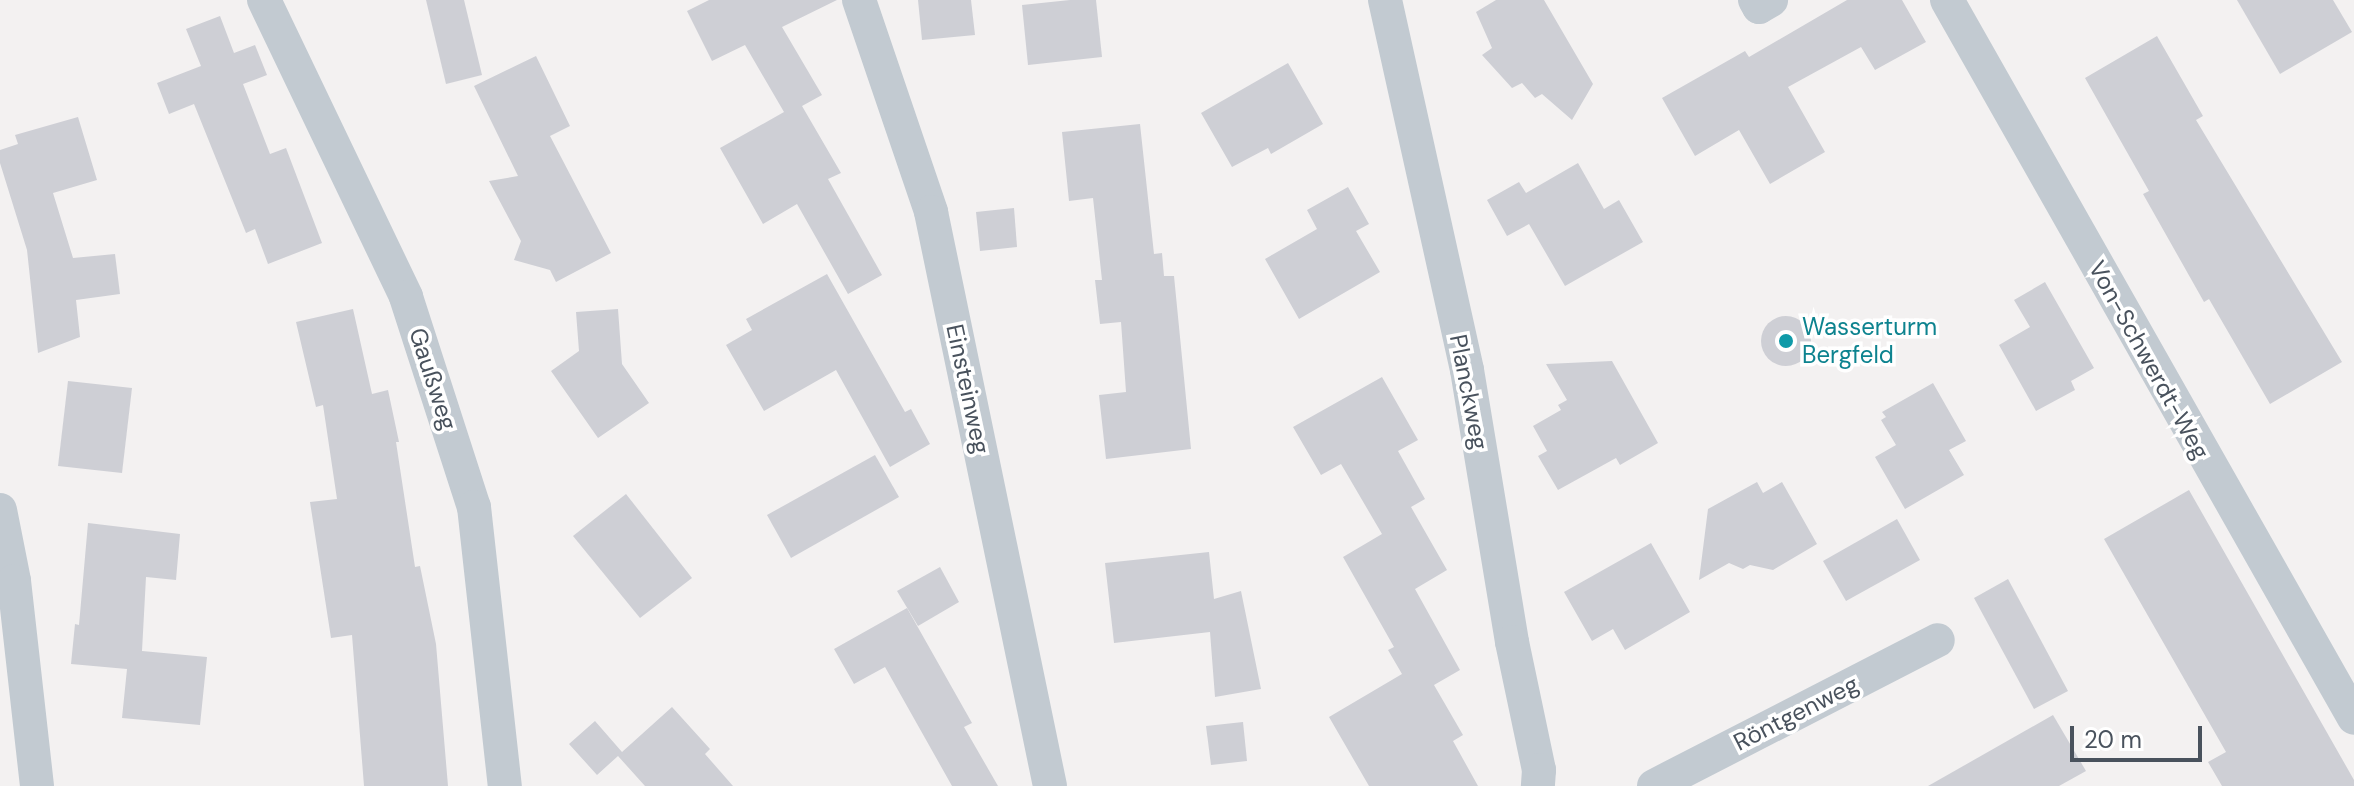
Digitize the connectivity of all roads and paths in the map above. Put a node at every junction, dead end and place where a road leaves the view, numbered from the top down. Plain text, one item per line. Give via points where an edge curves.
1 (264, 0) edge
2 (859, 0) edge
3 (1385, 0) edge
4 (1755, 0) edge
5 (1771, 0) edge
6 (1947, 0) edge
7 (0, 510) edge
8 (1938, 640) dead end
9 (2354, 718) edge
10 (37, 786) edge
11 (505, 786) edge
12 (1050, 786) edge
13 (1538, 786) edge
14 (1654, 786) edge

1 - 11 street, Gaußweg via 406,297 474,507
2 - 12 street, Einsteinweg via 931,212
3 - 13 street, Planckweg via 1467,370
4 - 5 street via 1759,7
6 - 9 street, Von-Schwerdt-Weg
7 - 10 street via 14,581
8 - 14 street, Röntgenweg

